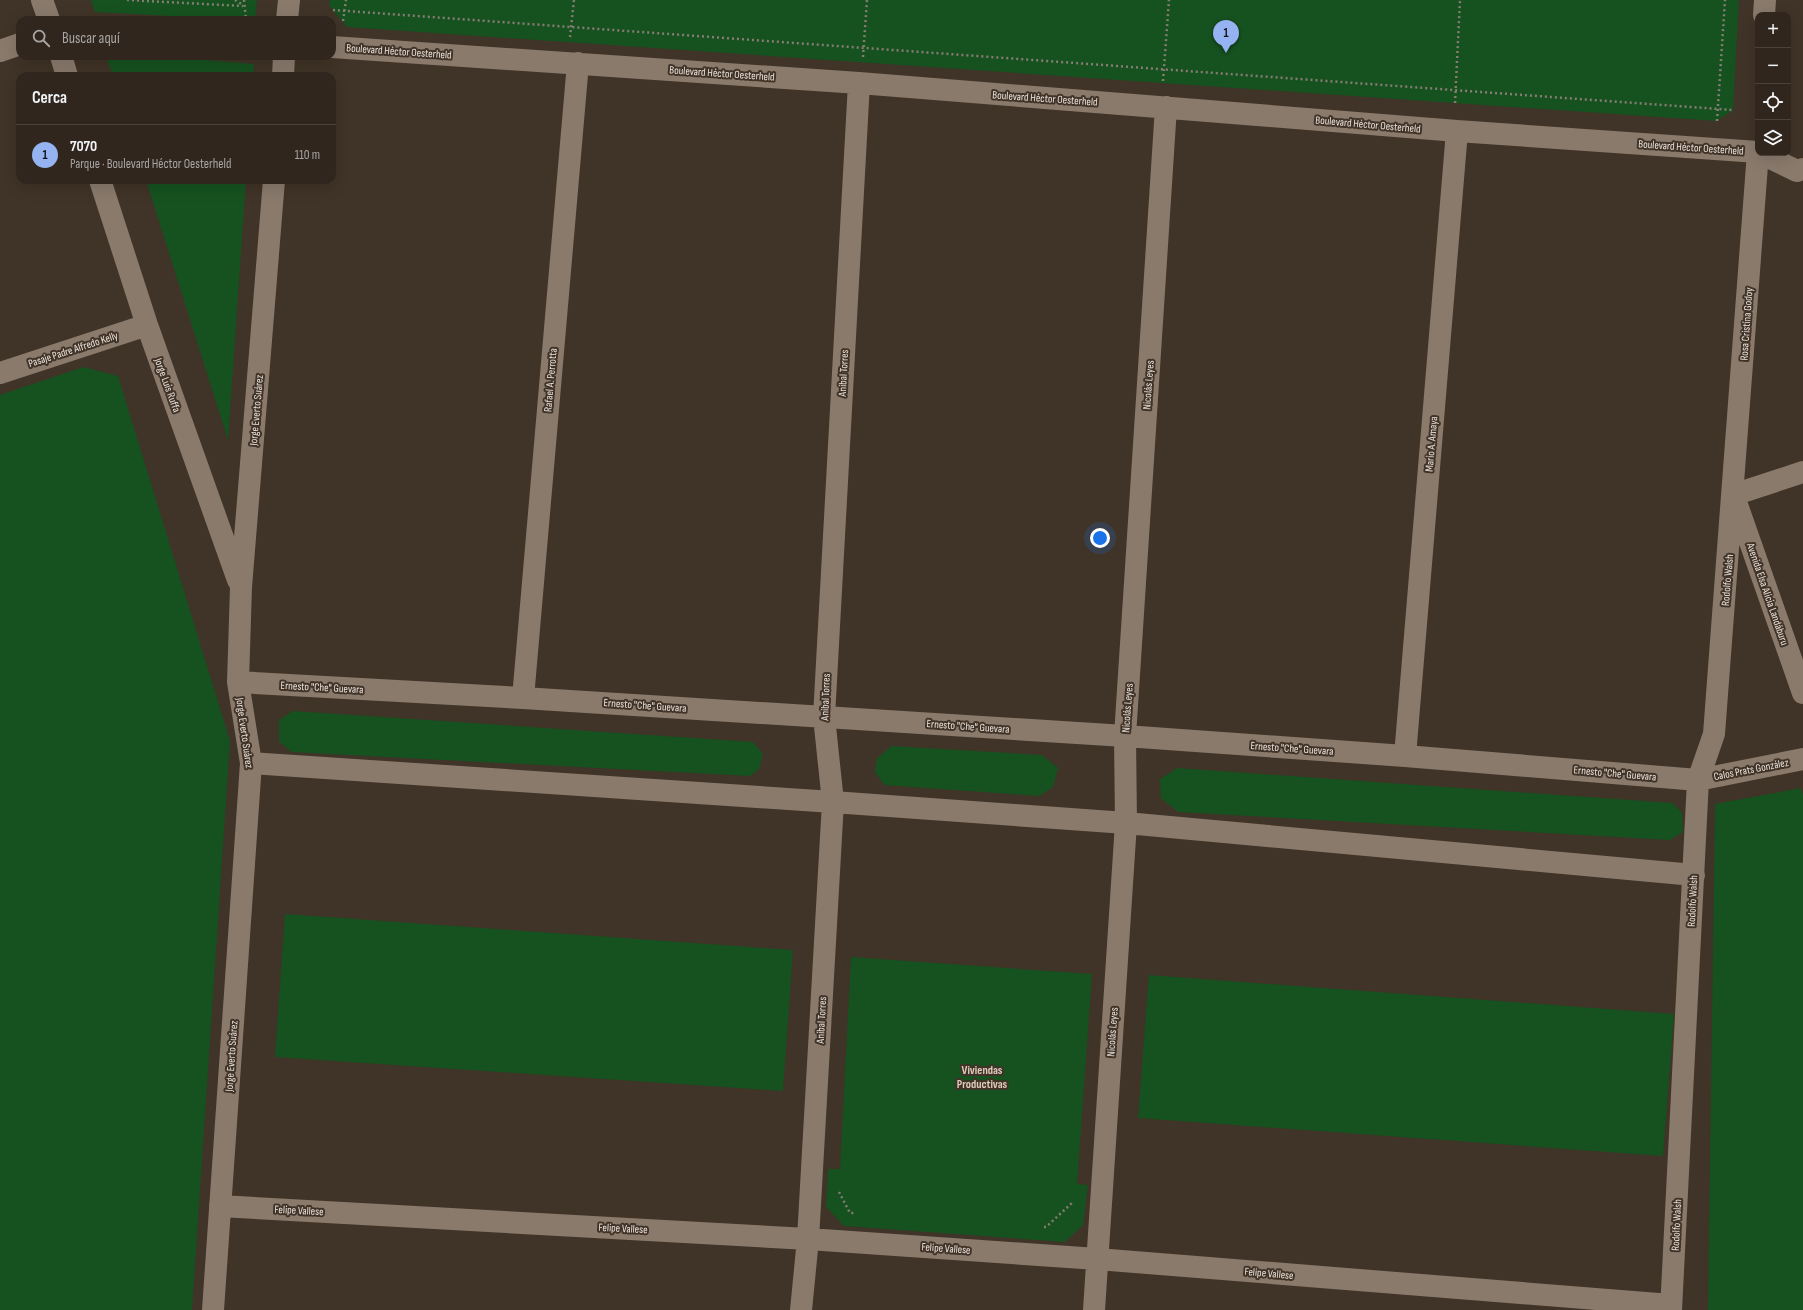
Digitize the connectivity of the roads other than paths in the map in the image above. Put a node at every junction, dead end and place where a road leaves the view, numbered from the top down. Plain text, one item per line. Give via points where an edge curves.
1 (42, 0) edge
2 (289, 0) edge
3 (1765, 0) edge
4 (1764, 12) edge
5 (48, 16) edge
6 (287, 16) edge
7 (16, 45) edge
8 (336, 47) edge
9 (0, 51) edge
10 (61, 60) edge
11 (284, 60) edge
12 (578, 63) junction
13 (66, 72) edge
14 (283, 72) edge
15 (861, 73) junction
16 (1166, 107) junction
17 (1457, 131) junction
18 (1755, 152) edge
19 (1759, 156) edge
20 (1767, 156) edge
21 (1803, 169) edge
22 (101, 184) edge
23 (274, 184) edge
24 (147, 325) junction
25 (0, 373) edge
26 (1803, 472) edge
27 (1734, 495) junction
28 (241, 587) junction
29 (238, 682) junction
30 (1803, 692) edge
31 (523, 698) junction
32 (824, 716) junction
33 (1125, 736) junction
34 (1405, 756) junction
35 (1803, 759) edge
36 (251, 763) junction
37 (1698, 780) junction
38 (833, 802) junction
39 (1126, 823) junction
40 (1694, 875) junction
41 (220, 1206) junction
42 (808, 1239) junction
43 (1097, 1259) junction
44 (1671, 1307) edge
45 (213, 1310) edge
46 (801, 1310) edge
47 (1094, 1310) edge

1 - 5 street
2 - 6 street
3 - 4 street
7 - 9 street
8 - 12 street, Boulevard Héctor Oesterheld
10 - 13 street
11 - 14 street
12 - 15 street, Boulevard Héctor Oesterheld
12 - 31 street, Rafael A. Perrotta
15 - 16 street, Boulevard Héctor Oesterheld
15 - 32 street, Aníbal Torres
16 - 17 street, Boulevard Héctor Oesterheld
16 - 33 street, Nicolás Leyes
17 - 18 street, Boulevard Héctor Oesterheld
17 - 34 street, Mario A. Amaya
19 - 27 street, Rosa Cristina Godoy
20 - 21 street via 1797,171
22 - 24 street, Jorge Luis Ruffa
23 - 28 street, Jorge Everto Suárez
24 - 25 street, Pasaje Padre Alfredo Kelly
24 - 28 street, Jorge Luis Ruffa
26 - 27 street
27 - 30 street, Avenida Elsa Alicia Landáburu
27 - 37 street, Rodolfo Walsh via 1714,734
28 - 29 street, Jorge Everto Suárez
29 - 31 street, Ernesto "Che" Guevara
29 - 36 street, Jorge Everto Suárez
31 - 32 street, Ernesto "Che" Guevara
32 - 33 street, Ernesto "Che" Guevara
32 - 38 street, Aníbal Torres
33 - 34 street, Ernesto "Che" Guevara
33 - 39 street, Nicolás Leyes
34 - 37 street, Ernesto "Che" Guevara
35 - 37 street, Calos Prats González
36 - 38 street
36 - 41 street, Jorge Everto Suárez
37 - 40 street, Rodolfo Walsh
38 - 39 street
38 - 42 street, Aníbal Torres
39 - 40 street
39 - 43 street, Nicolás Leyes
40 - 44 street, Rodolfo Walsh
41 - 42 street, Felipe Vallese
41 - 45 street, Jorge Everto Suárez
42 - 43 street, Felipe Vallese
42 - 46 street, Aníbal Torres
43 - 44 street, Felipe Vallese
43 - 47 street, Nicolás Leyes

